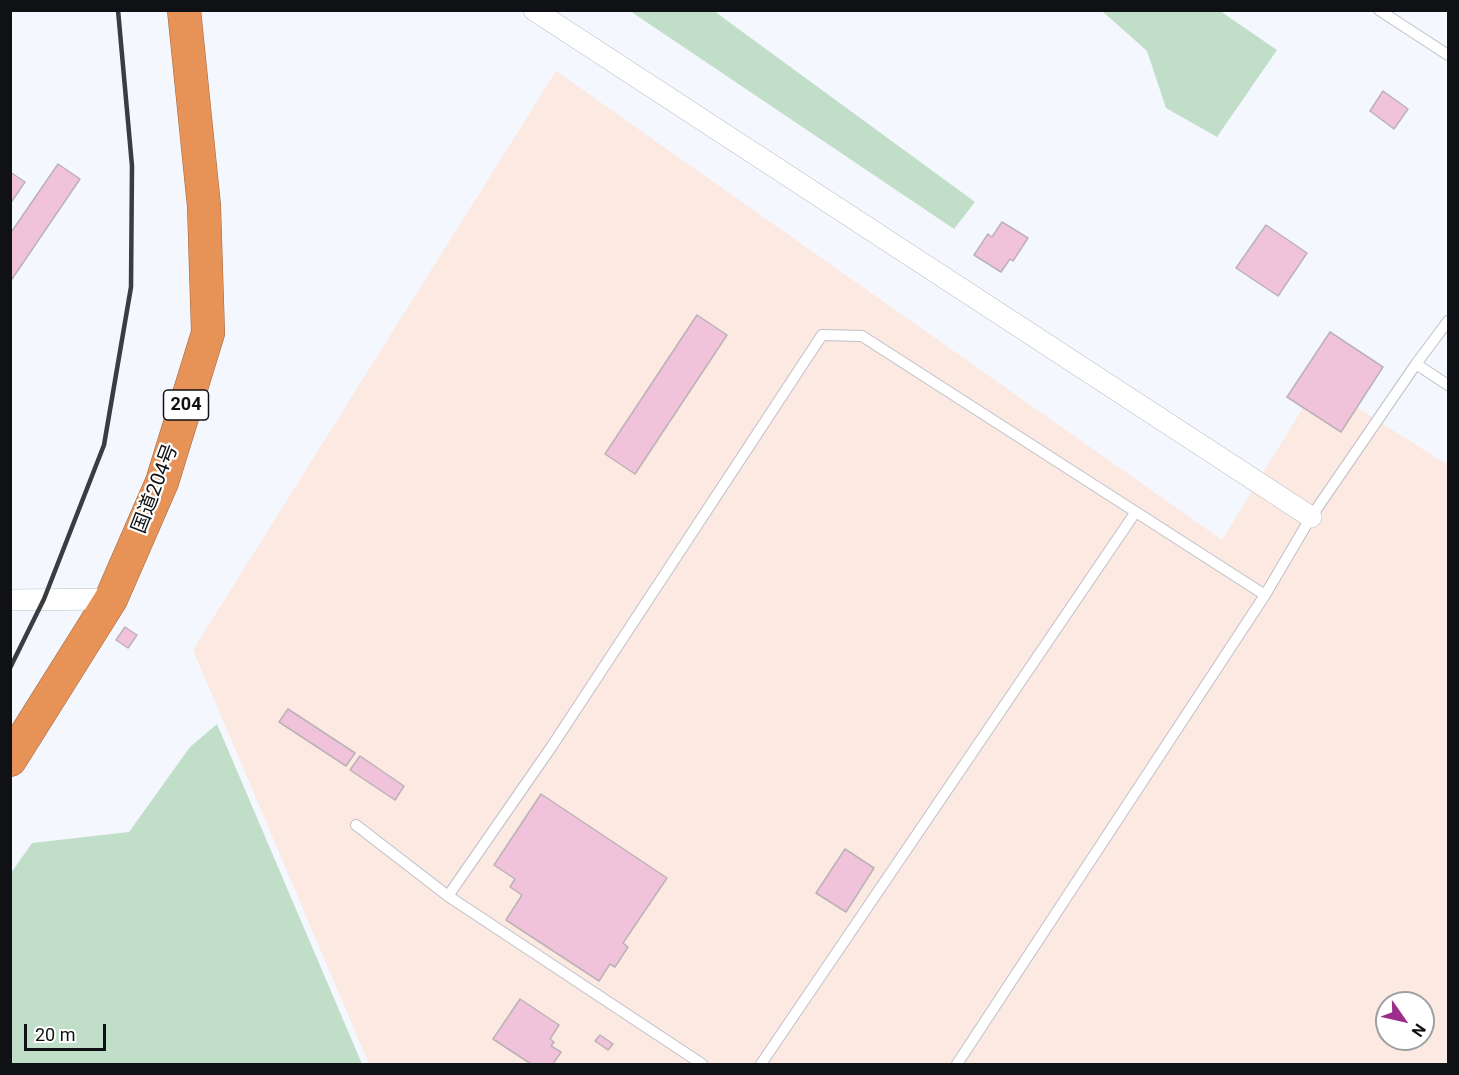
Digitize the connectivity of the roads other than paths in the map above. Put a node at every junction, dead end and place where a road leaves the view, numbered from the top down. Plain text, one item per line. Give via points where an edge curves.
1 (184, 10) edge
2 (534, 10) edge
3 (1379, 10) edge
4 (1449, 55) edge
5 (1449, 321) edge
6 (1416, 364) junction
7 (1449, 385) edge
8 (1136, 513) junction
9 (1311, 517) junction
10 (1265, 595) junction
11 (111, 599) junction
12 (10, 600) edge
13 (10, 760) edge
14 (356, 825) dead end
15 (448, 896) junction
16 (702, 1065) edge
17 (761, 1065) edge
18 (957, 1065) edge

1 - 11 highway, 国道204号 / 204 via 204,206 208,333 162,482
2 - 9 street
3 - 4 lane
5 - 6 lane
6 - 7 lane
6 - 9 lane
8 - 10 lane
8 - 15 lane via 862,336 822,335 552,746
8 - 17 lane
9 - 10 lane
10 - 18 lane
11 - 12 street
11 - 13 highway, 国道204号 / 204
14 - 15 lane
15 - 16 lane

